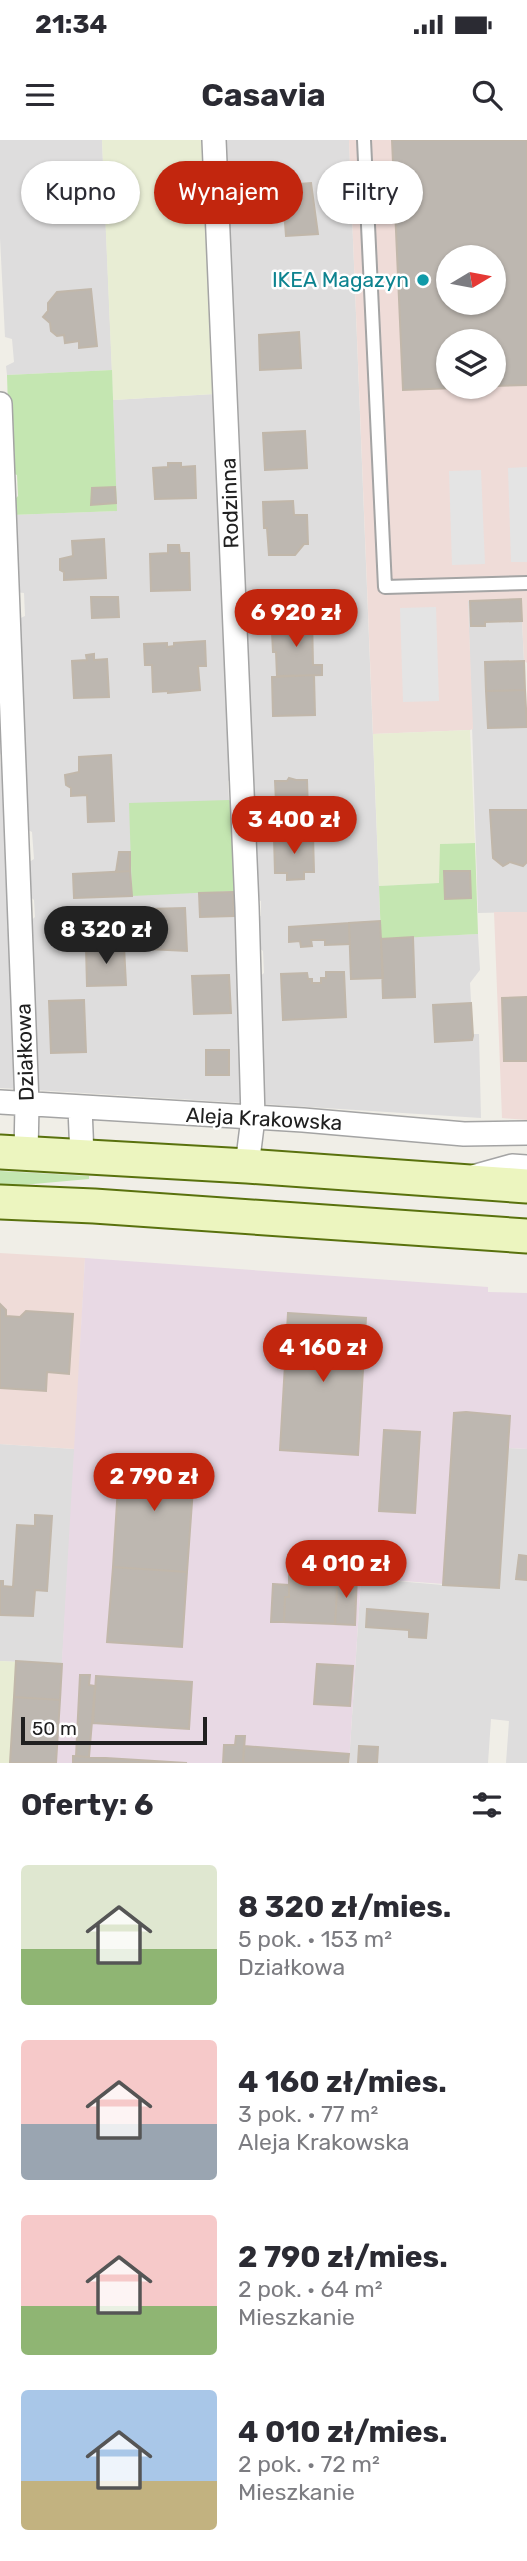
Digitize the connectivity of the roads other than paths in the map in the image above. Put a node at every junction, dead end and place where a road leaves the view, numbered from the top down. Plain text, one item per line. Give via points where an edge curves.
1 (214, 140) edge
2 (363, 140) edge
3 (0, 404) edge
4 (527, 583) edge
5 (0, 1102) edge
6 (27, 1104) junction
7 (80, 1108) junction
8 (253, 1118) junction
9 (527, 1133) edge
10 (13, 1153) edge
11 (82, 1156) junction
12 (247, 1166) junction
13 (527, 1167) edge
14 (458, 1182) junction
15 (527, 1186) edge
16 (0, 1202) edge
17 (527, 1236) edge

1 - 8 street, Rodzinna
2 - 4 lane via 384,587
3 - 6 street, Działkowa
5 - 6 street, Aleja Krakowska
6 - 7 street, Aleja Krakowska
6 - 10 street, Działkowa
7 - 8 street, Aleja Krakowska
7 - 11 street
8 - 9 street, Aleja Krakowska
8 - 12 street, Rodzinna
10 - 11 main road
11 - 12 main road
12 - 14 main road
13 - 14 street via 512,1166
14 - 15 main road
16 - 17 main road

